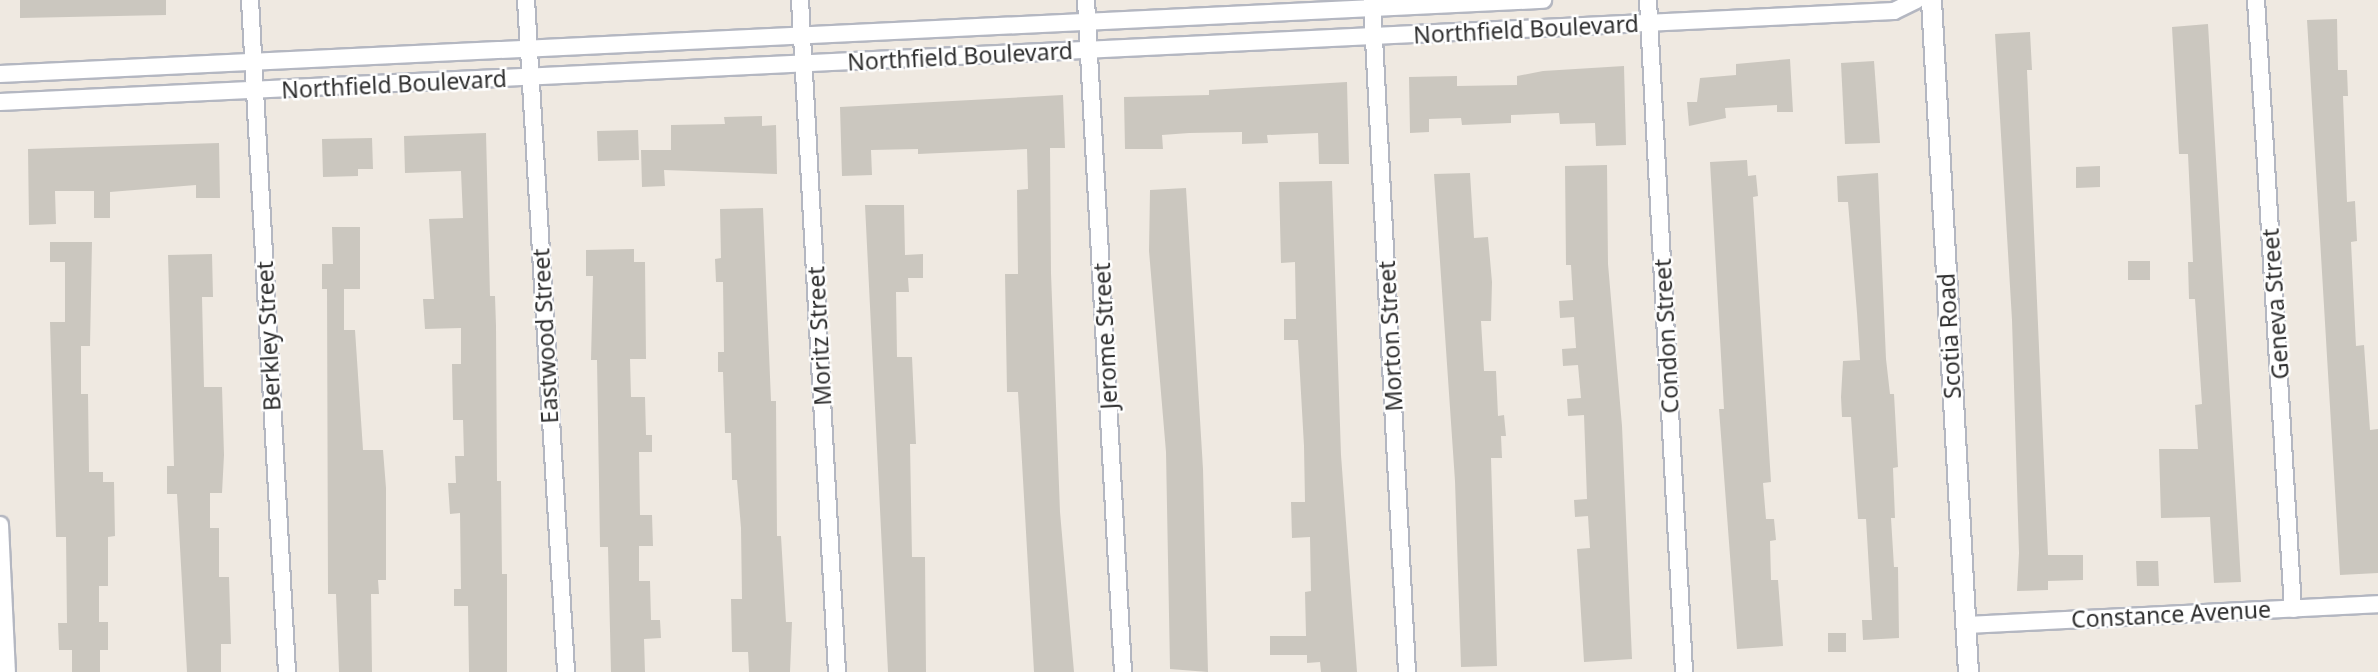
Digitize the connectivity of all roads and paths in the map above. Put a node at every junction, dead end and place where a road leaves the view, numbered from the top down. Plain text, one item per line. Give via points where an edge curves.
1 (250, 0) edge
2 (526, 0) edge
3 (800, 0) edge
4 (1086, 0) edge
5 (1543, 0) edge
6 (1648, 0) edge
7 (1917, 0) edge
8 (1931, 0) edge
9 (2256, 0) edge
10 (1373, 4) edge
11 (1088, 22) junction
12 (1649, 23) junction
13 (803, 36) junction
14 (1375, 36) junction
15 (529, 49) junction
16 (1089, 50) junction
17 (253, 61) junction
18 (804, 63) junction
19 (0, 74) edge
20 (530, 78) junction
21 (254, 90) junction
22 (0, 102) edge
23 (0, 525) edge
24 (2378, 604) edge
25 (2293, 609) junction
26 (1965, 625) junction
27 (7, 672) edge
28 (287, 672) edge
29 (566, 672) edge
30 (837, 672) edge
31 (1123, 672) edge
32 (1407, 672) edge
33 (1684, 672) edge
34 (1968, 672) edge

1 - 17 street, Berkley Street
2 - 15 street, Eastwood Street
3 - 13 street, Moritz Street
4 - 11 street, Jerome Street
5 - 10 street, Northfield Boulevard
6 - 12 street, Condon Street
7 - 12 street, Northfield Boulevard via 1894,11
8 - 26 street, Scotia Road
9 - 25 street, Geneva Street
10 - 11 street, Northfield Boulevard
10 - 14 street, Morton Street
11 - 13 street, Northfield Boulevard
11 - 16 street, Jerome Street
12 - 14 street, Northfield Boulevard
12 - 33 street, Condon Street
13 - 15 street, Northfield Boulevard
13 - 18 street, Moritz Street
14 - 16 street, Northfield Boulevard
14 - 32 street, Morton Street
15 - 17 street, Northfield Boulevard
15 - 20 street, Eastwood Street
16 - 18 street, Northfield Boulevard
16 - 31 street, Jerome Street
17 - 19 street, Northfield Boulevard
17 - 21 street, Berkley Street
18 - 20 street, Northfield Boulevard
18 - 30 street, Moritz Street
20 - 21 street, Northfield Boulevard
20 - 29 street, Eastwood Street
21 - 22 street, Northfield Boulevard
21 - 28 street, Berkley Street
23 - 27 street
24 - 25 street, Constance Avenue
25 - 26 street, Constance Avenue
26 - 34 street, Scotia Road

